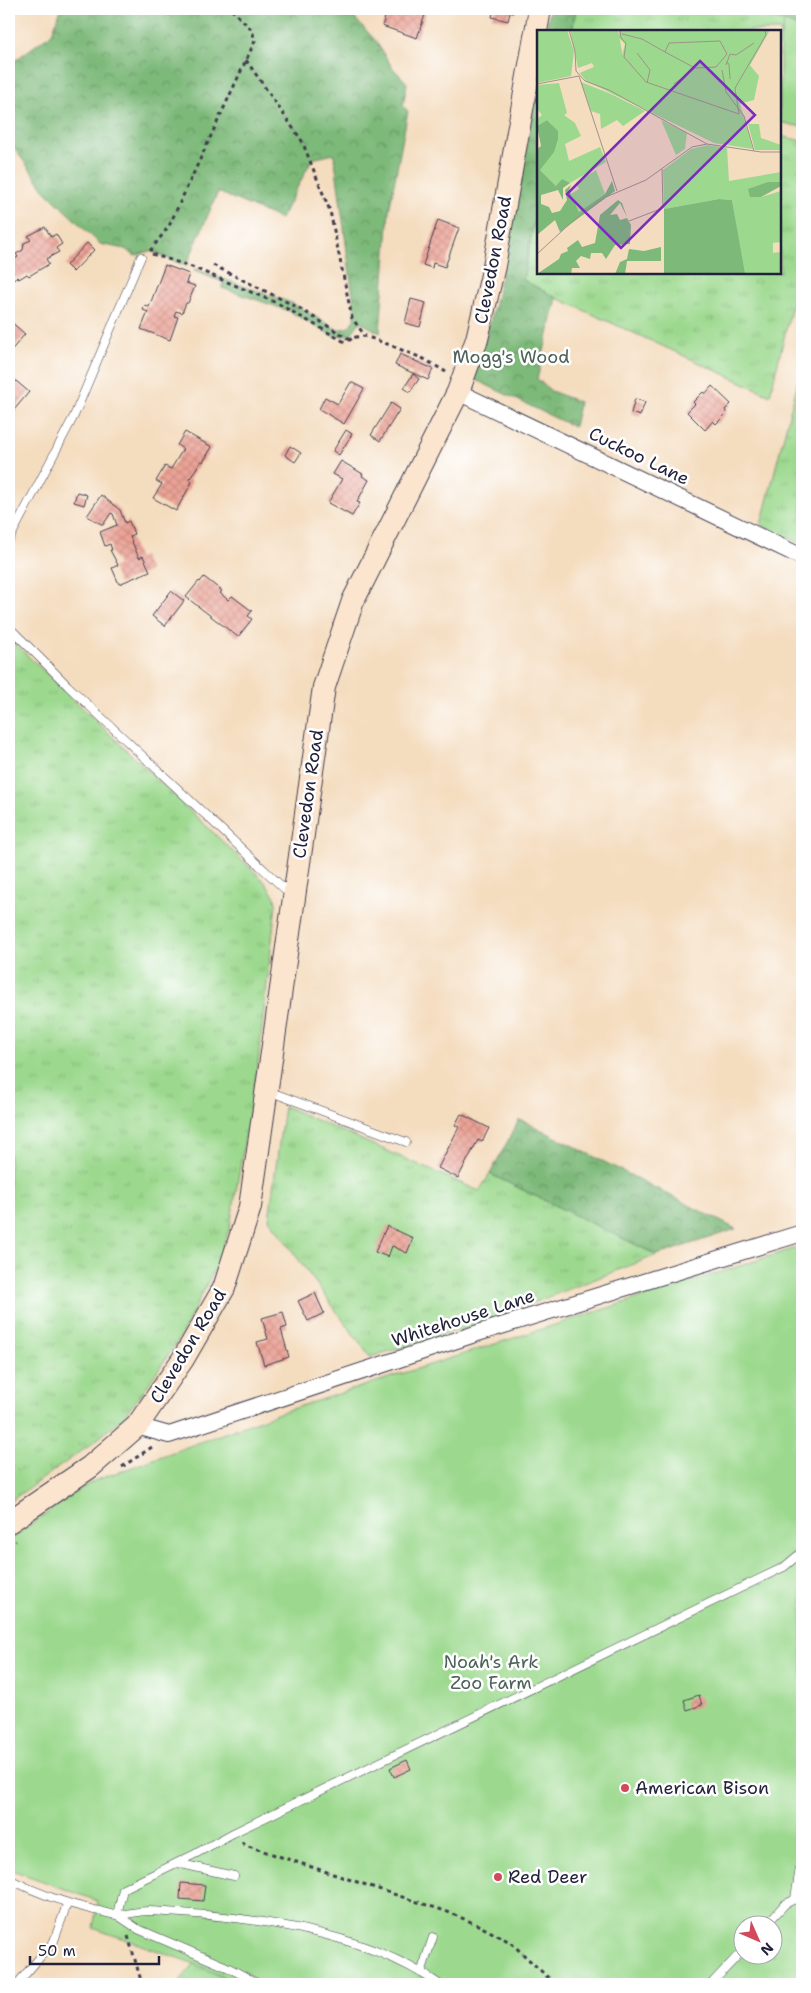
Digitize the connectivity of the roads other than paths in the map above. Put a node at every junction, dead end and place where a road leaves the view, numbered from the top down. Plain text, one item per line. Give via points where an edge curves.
1 (540, 9) edge
2 (140, 257) dead end
3 (460, 386) junction
4 (9, 540) edge
5 (802, 557) edge
6 (9, 627) edge
7 (293, 897) junction
8 (266, 1091) junction
9 (406, 1142) dead end
10 (802, 1233) edge
11 (137, 1426) junction
12 (9, 1522) edge
13 (802, 1552) edge
14 (802, 1856) edge
15 (177, 1863) junction
16 (234, 1876) dead end
17 (9, 1879) edge
18 (799, 1897) edge
19 (67, 1904) junction
20 (117, 1915) junction
21 (774, 1916) edge
22 (433, 1937) dead end
23 (734, 1960) edge
24 (420, 1973) junction
25 (17, 1984) edge
26 (259, 1984) edge
27 (438, 1984) edge
28 (711, 1984) edge

1 - 3 main road, Clevedon Road via 494,266 477,339
2 - 4 lane via 74,416
3 - 5 street, Cuckoo Lane
3 - 7 main road, Clevedon Road via 353,601 324,687
6 - 7 lane
7 - 8 main road, Clevedon Road
8 - 9 lane
8 - 11 main road, Clevedon Road via 250,1208 224,1288 183,1359
10 - 11 street, Whitehouse Lane via 478,1333 169,1435
11 - 12 main road, Clevedon Road via 90,1466
13 - 15 lane via 784,1566 232,1833
14 - 18 lane
15 - 16 lane
15 - 20 lane via 123,1889
17 - 19 lane
18 - 21 lane via 785,1904
19 - 20 lane
19 - 25 lane via 54,1941
20 - 24 lane via 148,1911 233,1918 318,1933 404,1964
20 - 26 lane via 138,1929
22 - 24 lane
23 - 28 lane
24 - 27 lane

